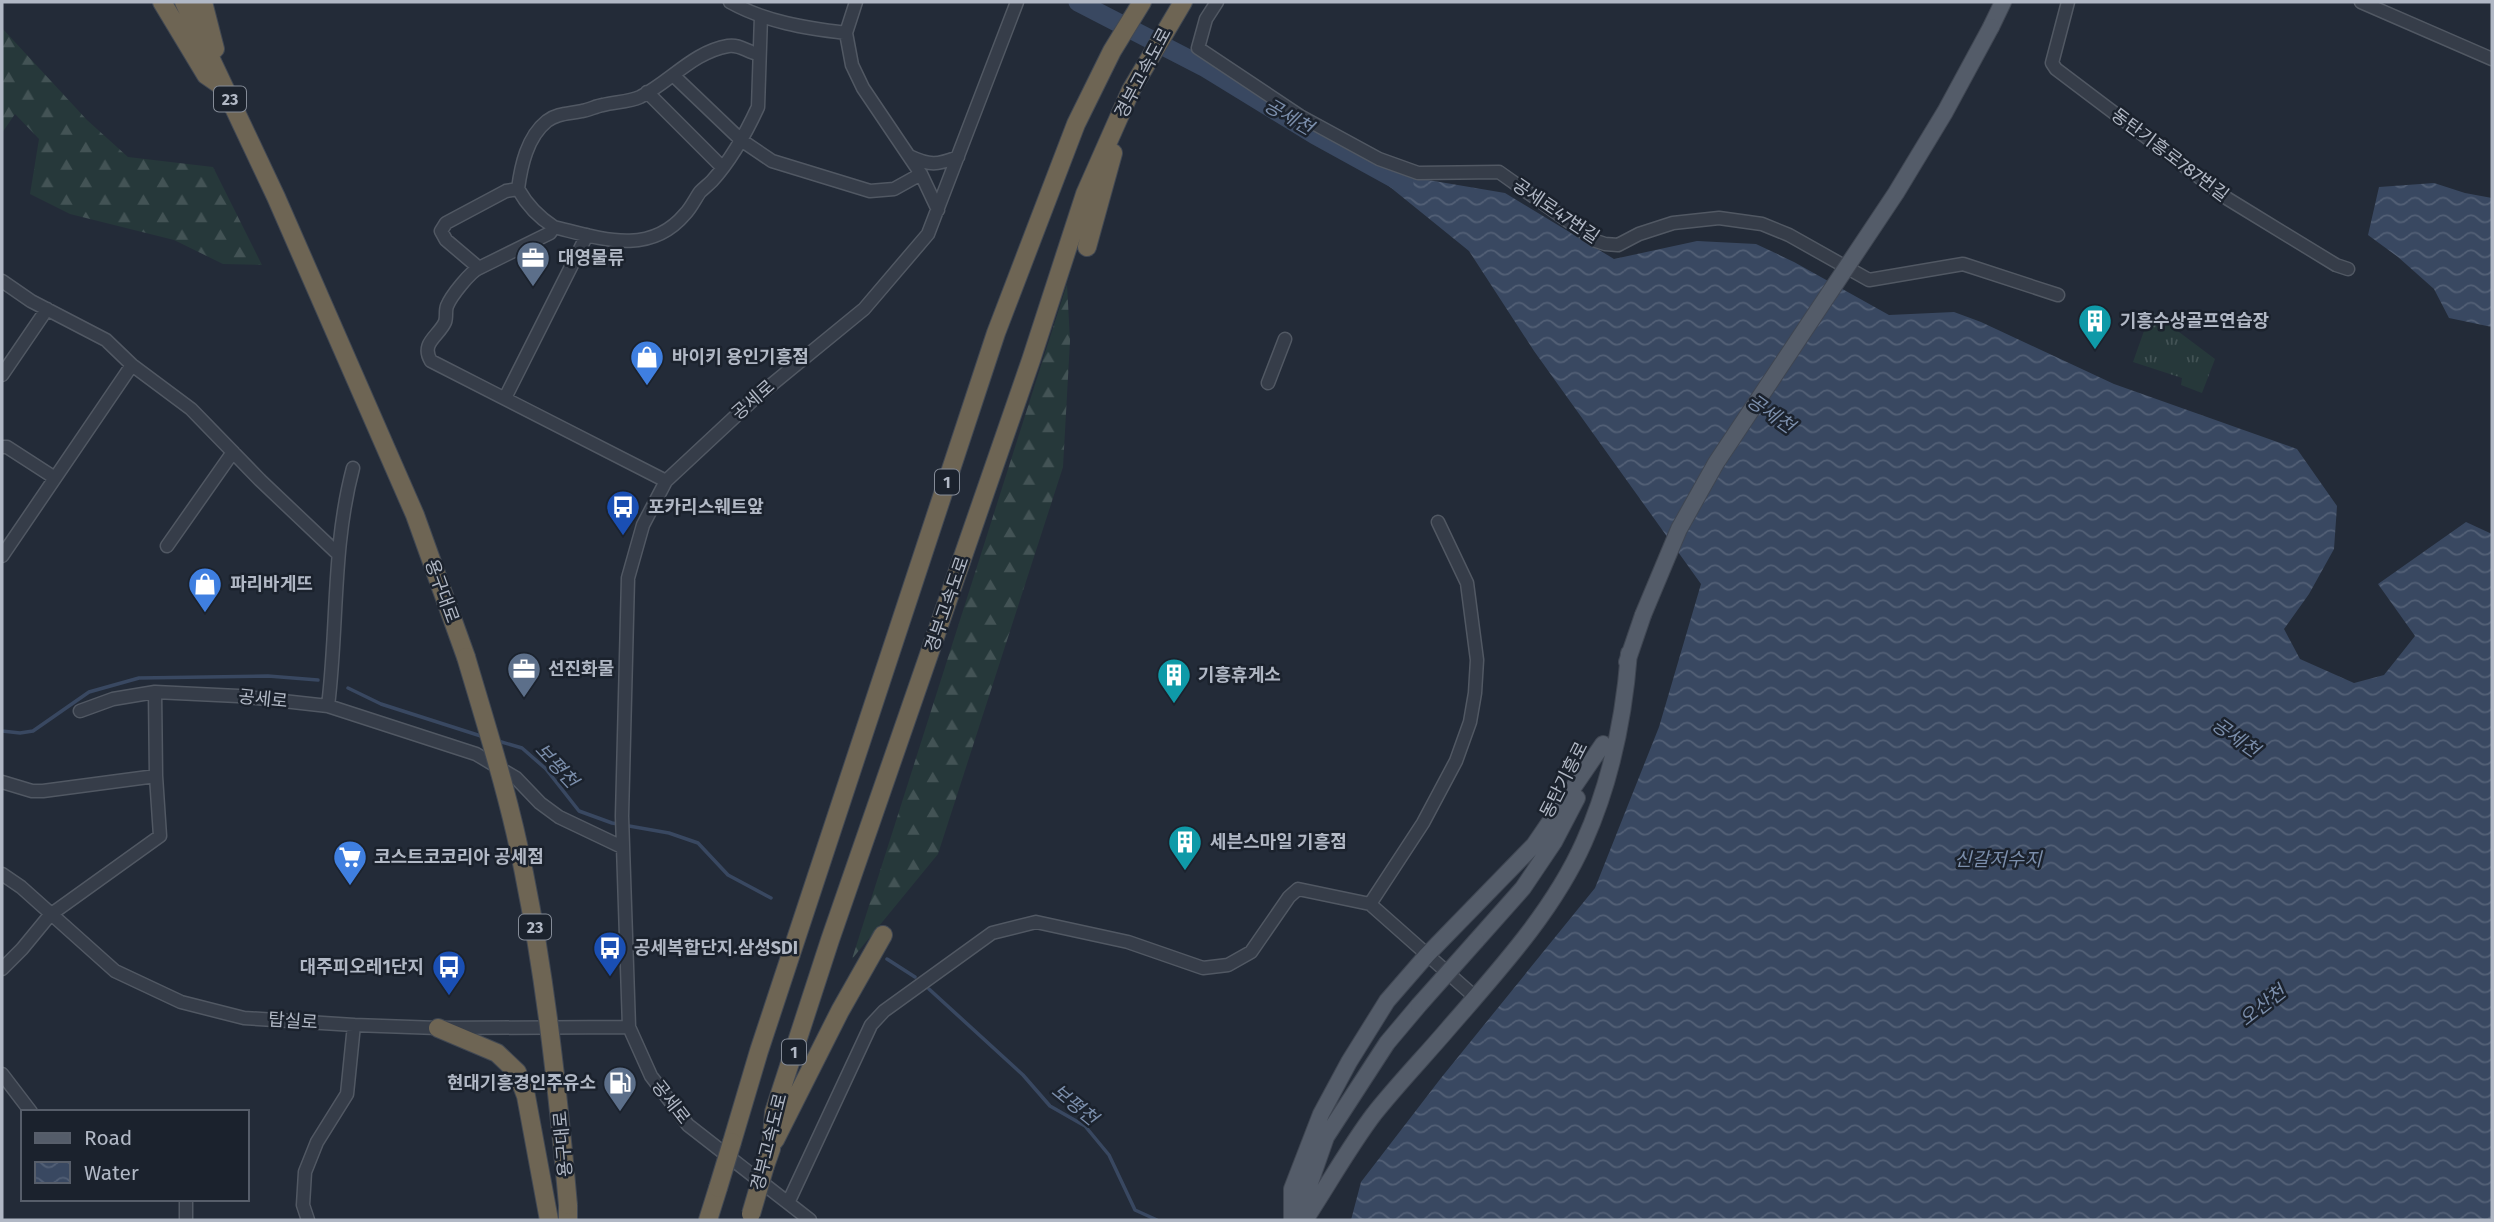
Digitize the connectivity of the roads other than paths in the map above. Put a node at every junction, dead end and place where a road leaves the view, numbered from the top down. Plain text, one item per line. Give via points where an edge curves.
1 (162, 2) edge
2 (184, 2) edge
3 (203, 2) edge
4 (730, 2) edge
5 (856, 2) edge
6 (1142, 2) edge
7 (1183, 2) edge
8 (1217, 2) edge
9 (2003, 2) edge
10 (2068, 2) edge
11 (2361, 2) edge
12 (1016, 5) edge
13 (761, 16) junction
14 (846, 33) junction
15 (758, 54) junction
16 (2492, 59) edge
17 (674, 76) junction
18 (226, 89) junction
19 (1131, 90) junction
20 (647, 92) junction
21 (741, 140) junction
22 (908, 156) junction
23 (958, 157) junction
24 (722, 167) junction
25 (921, 174) junction
26 (518, 189) junction
27 (938, 210) junction
28 (554, 227) junction
29 (587, 235) junction
30 (1087, 247) dead end
31 (479, 268) junction
32 (2348, 270) dead end
33 (2, 281) edge
34 (2058, 296) dead end
35 (47, 309) junction
36 (1285, 339) dead end
37 (132, 365) junction
38 (2, 375) edge
39 (1268, 383) dead end
40 (505, 398) junction
41 (2, 447) edge
42 (233, 452) junction
43 (353, 468) dead end
44 (55, 478) junction
45 (666, 481) junction
46 (1438, 522) dead end
47 (167, 546) dead end
48 (337, 553) junction
49 (2, 556) edge
50 (1629, 653) junction
51 (155, 692) junction
52 (328, 706) junction
53 (80, 711) dead end
54 (1603, 744) junction
55 (156, 776) junction
56 (2, 782) edge
57 (622, 843) junction
58 (2, 874) edge
59 (1370, 904) junction
60 (50, 915) junction
61 (886, 938) dead end
62 (1427, 955) junction
63 (2, 969) edge
64 (1475, 997) junction
65 (354, 1025) junction
66 (629, 1027) junction
67 (438, 1028) junction
68 (2, 1074) edge
69 (29, 1110) edge
70 (768, 1157) junction
71 (186, 1201) edge
72 (788, 1203) junction
73 (568, 1212) edge
74 (750, 1217) edge
75 (186, 1220) edge
76 (308, 1220) edge
77 (549, 1220) edge
78 (708, 1220) edge
79 (810, 1220) edge
80 (1292, 1220) edge
81 (1297, 1220) edge
82 (1305, 1220) edge

1 - 18 highway via 206,75
2 - 18 highway, 용구대로 / 23
3 - 18 highway
4 - 13 street
5 - 14 street
6 - 78 highway, 경부고속도로 / 1, bridge via 1076,124 996,334 759,1051
7 - 19 highway, 경부고속도로 / 1
8 - 34 street, 공세로47번길 via 1206,19 1198,48 1300,116 1379,159 1418,173 1499,172 1596,241 1618,245 1673,223 1719,218 1762,224 1789,235 1869,280 1963,264
9 - 50 main road, 동탄기흥로, bridge via 1896,193 1716,463 1679,530
10 - 32 street, 동탄기흥로787번길 via 2053,58 2056,69 2228,199
11 - 16 street
12 - 23 street, 공세로
13 - 14 street
13 - 15 street
14 - 22 street via 858,77
15 - 17 street via 730,46 703,54
15 - 21 street via 758,107
17 - 20 street
17 - 21 street
18 - 73 highway, 용구대로 / 23, bridge via 415,515 466,657 507,798 529,897 556,1074
19 - 30 highway
19 - 70 highway, 경부고속도로 / 1 via 1085,194 830,940 775,1112
20 - 24 street
20 - 26 street via 638,98 556,115 545,123 534,135 522,164
21 - 24 street
21 - 25 street via 772,160 870,191 894,189
22 - 23 street via 926,164
22 - 25 street
23 - 27 street, 공세로
24 - 29 street via 686,214 659,236 626,242
25 - 27 street
26 - 28 street via 527,204
26 - 31 street via 455,218 441,231
27 - 45 street, 공세로 via 928,234 864,309 746,406
28 - 29 street
28 - 31 street
29 - 40 street
31 - 40 street via 447,305 444,324 433,335 427,355
33 - 35 street
35 - 37 street via 106,340
35 - 38 street
36 - 39 street
37 - 42 street via 191,409
37 - 44 street
40 - 45 street
41 - 44 street
42 - 47 street
42 - 48 street
43 - 48 street
44 - 49 street
45 - 57 street, 공세로 via 643,525 628,578
46 - 59 street via 1467,583 1477,660 1470,722 1456,761 1423,822
48 - 52 street
50 - 54 main road, 동탄기흥로
50 - 64 main road via 1626,697 1608,779 1583,844 1557,891
51 - 52 street, 공세로
51 - 53 street, 공세로 via 113,699
51 - 55 street
52 - 57 street, 공세로 via 476,754 516,778 559,817
54 - 62 main road via 1534,845
54 - 81 main road, 동탄기흥로, bridge via 1554,842 1522,888 1387,1043 1326,1137
55 - 56 street via 43,791
55 - 60 street via 160,836
57 - 66 street, 공세로
58 - 60 street, 탑실로
59 - 62 street
59 - 72 street via 1298,889 1251,952 1228,965 1203,968 1128,942 1036,922 992,933 871,1025
60 - 63 street
60 - 65 street, 탑실로 via 115,971 181,1002 244,1018
61 - 70 highway via 840,1011
62 - 64 street
62 - 80 main road via 1387,1001 1321,1114 1292,1189
64 - 82 main road via 1374,1115
65 - 67 street, 탑실로
65 - 76 street via 347,1094 317,1142 305,1172 303,1205
66 - 67 street, 탑실로
66 - 72 street, 공세로 via 650,1076 688,1125
67 - 77 highway via 497,1053 517,1072 526,1096
68 - 69 street
70 - 74 highway, 경부고속도로 / 1, bridge
71 - 75 street
72 - 79 street, 공세로

